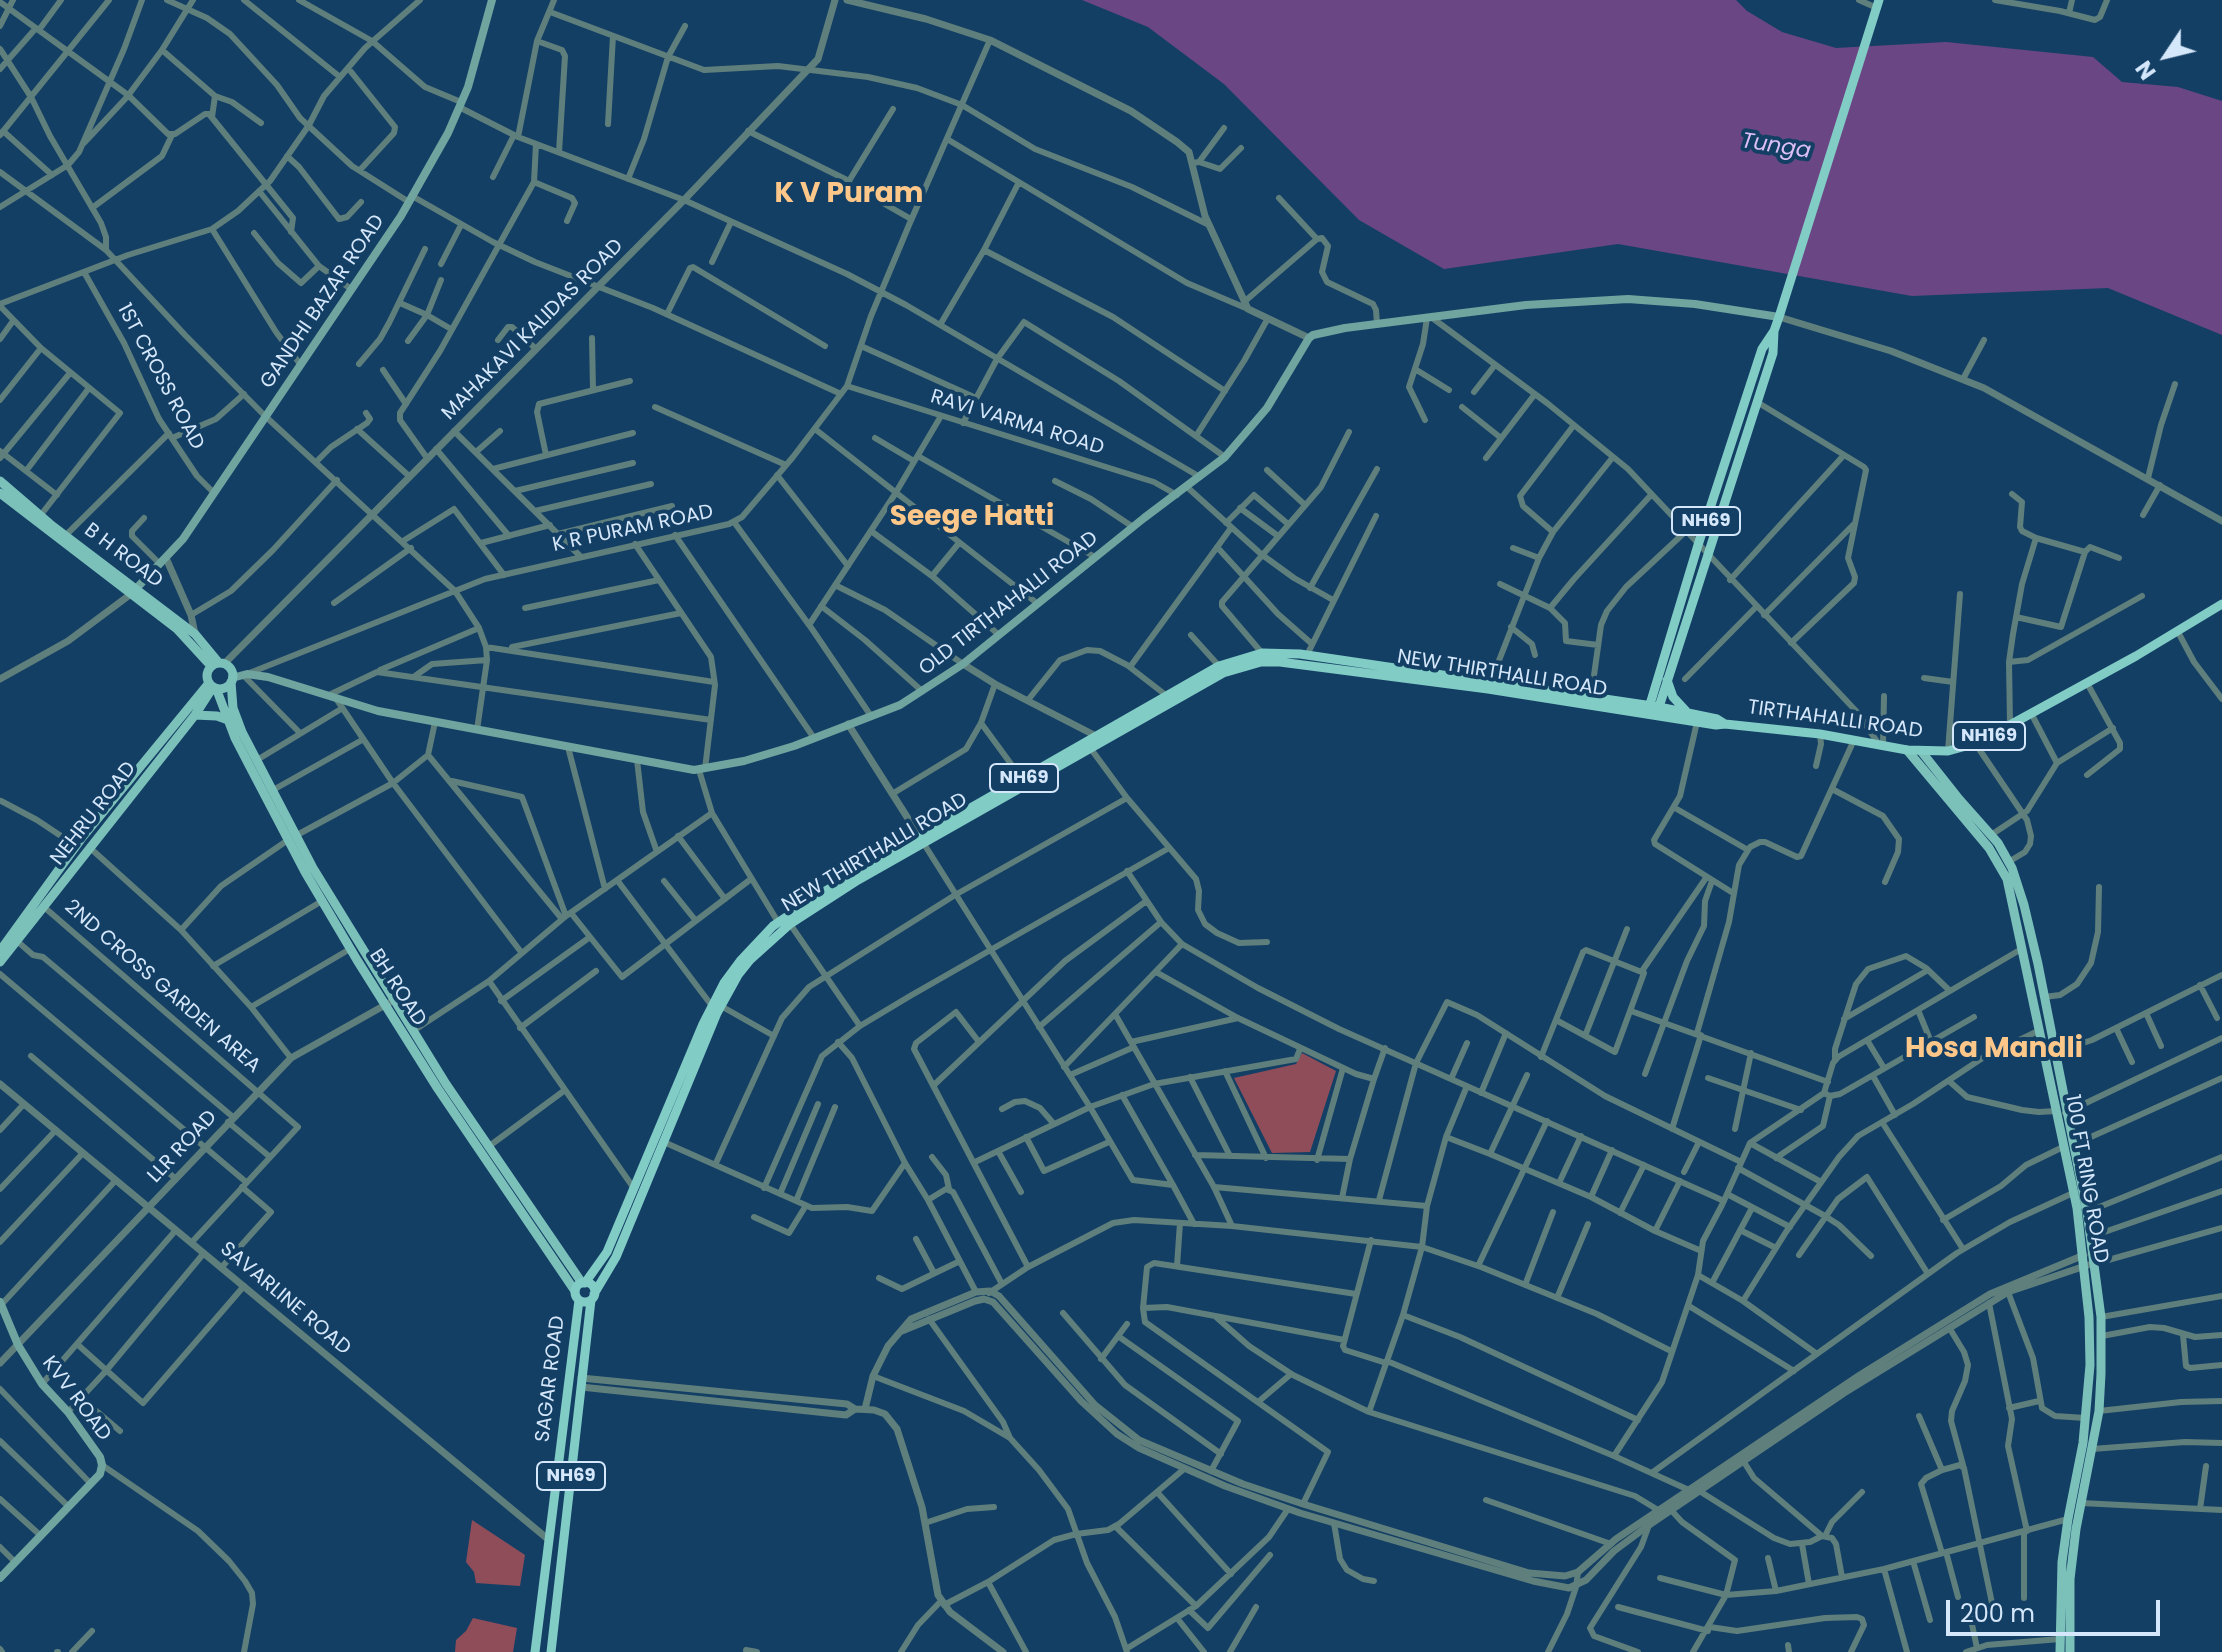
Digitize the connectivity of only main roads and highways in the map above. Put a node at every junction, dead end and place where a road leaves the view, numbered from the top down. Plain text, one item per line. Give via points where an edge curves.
1 (492, 0) edge
2 (1877, 7) edge
3 (1780, 312) junction
4 (1774, 331) junction
5 (0, 481) edge
6 (0, 493) edge
7 (134, 592) junction
8 (2222, 604) edge
9 (1314, 659) junction
10 (218, 664) junction
11 (238, 677) junction
12 (1667, 680) junction
13 (1655, 685) junction
14 (213, 686) junction
15 (1630, 703) junction
16 (1653, 711) junction
17 (1686, 711) junction
18 (195, 715) junction
19 (228, 720) junction
20 (1725, 724) junction
21 (1907, 750) junction
22 (1921, 751) junction
23 (292, 838) junction
24 (922, 842) junction
25 (0, 951) edge
26 (0, 962) edge
27 (390, 1003) junction
28 (717, 1006) junction
29 (2060, 1112) junction
30 (2068, 1146) junction
31 (2088, 1260) junction
32 (580, 1289) junction
33 (592, 1297) junction
34 (1, 1304) edge
35 (0, 1578) edge
36 (535, 1652) edge
37 (551, 1652) edge
38 (2060, 1652) edge
39 (2070, 1652) edge

1 - 7 main road, GANDHI BAZAR ROAD via 468,87 410,199 183,539
2 - 3 highway, NH69
3 - 4 highway, NH69
3 - 11 main road, OLD TIRTHAHALLI ROAD via 1628,299 1526,305 1345,328 1309,338 1267,408 1225,457 963,664 900,705 744,761 702,770 637,760 378,711 303,686
4 - 12 highway, NH69 via 1773,353
4 - 13 highway, NH69 via 1762,349
5 - 7 main road, B H ROAD
6 - 7 main road
7 - 10 main road
7 - 10 main road, B H ROAD via 195,634
8 - 22 highway, TIRTHAHALLI ROAD / NH169 via 1975,743
9 - 15 highway, NH69
9 - 16 highway, NEW THIRTHALLI ROAD / NH69
9 - 24 highway, NEW THIRTHALLI ROAD / NH69 via 1240,666 1215,677
9 - 24 highway, NH69 via 1262,653 1219,666
10 - 11 main road, BH ROAD
10 - 14 main road via 207,674
11 - 14 main road via 224,688
11 - 23 main road, BH ROAD via 233,708
12 - 16 highway, NH69
12 - 17 highway
13 - 15 highway
13 - 16 highway, NH69
14 - 18 main road, NEHRU ROAD
14 - 19 main road, BH ROAD
14 - 25 main road, NEHRU ROAD via 76,846
15 - 16 highway, NH69
16 - 17 highway, NH169
16 - 20 highway, TIRTHAHALLI ROAD / NH169
17 - 20 highway, NH169
18 - 19 main road
18 - 26 main road, NEHRU ROAD
19 - 23 main road, BH ROAD
20 - 21 highway, TIRTHAHALLI ROAD / NH169
21 - 22 highway, TIRTHAHALLI ROAD / NH169
21 - 29 main road, 100 FT RING ROAD via 1998,860 2011,891
22 - 29 main road, 100 FT RING ROAD via 2010,861 2044,997
23 - 27 main road, BH ROAD
23 - 27 main road, BH ROAD via 350,949
24 - 28 highway, NEW THIRTHALLI ROAD / NH69 via 790,924 750,960
24 - 28 highway, NH69 via 778,922 730,973
27 - 32 main road, BH ROAD
27 - 32 main road, BH ROAD via 438,1089
28 - 32 highway, NH69 via 607,1252
28 - 33 highway, NEW THIRTHALLI ROAD / NH69 via 666,1143 616,1257
29 - 30 main road, 100 FT RING ROAD
30 - 31 main road, 100 FT RING ROAD
30 - 31 main road, 100 FT RING ROAD via 2087,1212
31 - 38 main road, 100 FT RING ROAD via 2087,1418 2062,1562
31 - 39 main road, 100 FT RING ROAD via 2101,1317 2099,1411 2070,1579
32 - 33 highway via 585,1302
32 - 33 highway via 593,1287
32 - 36 highway, SAGAR ROAD / NH69
33 - 37 highway, SAGAR ROAD / NH69
34 - 35 main road, KVV ROAD via 42,1384 68,1412 102,1465 91,1484

